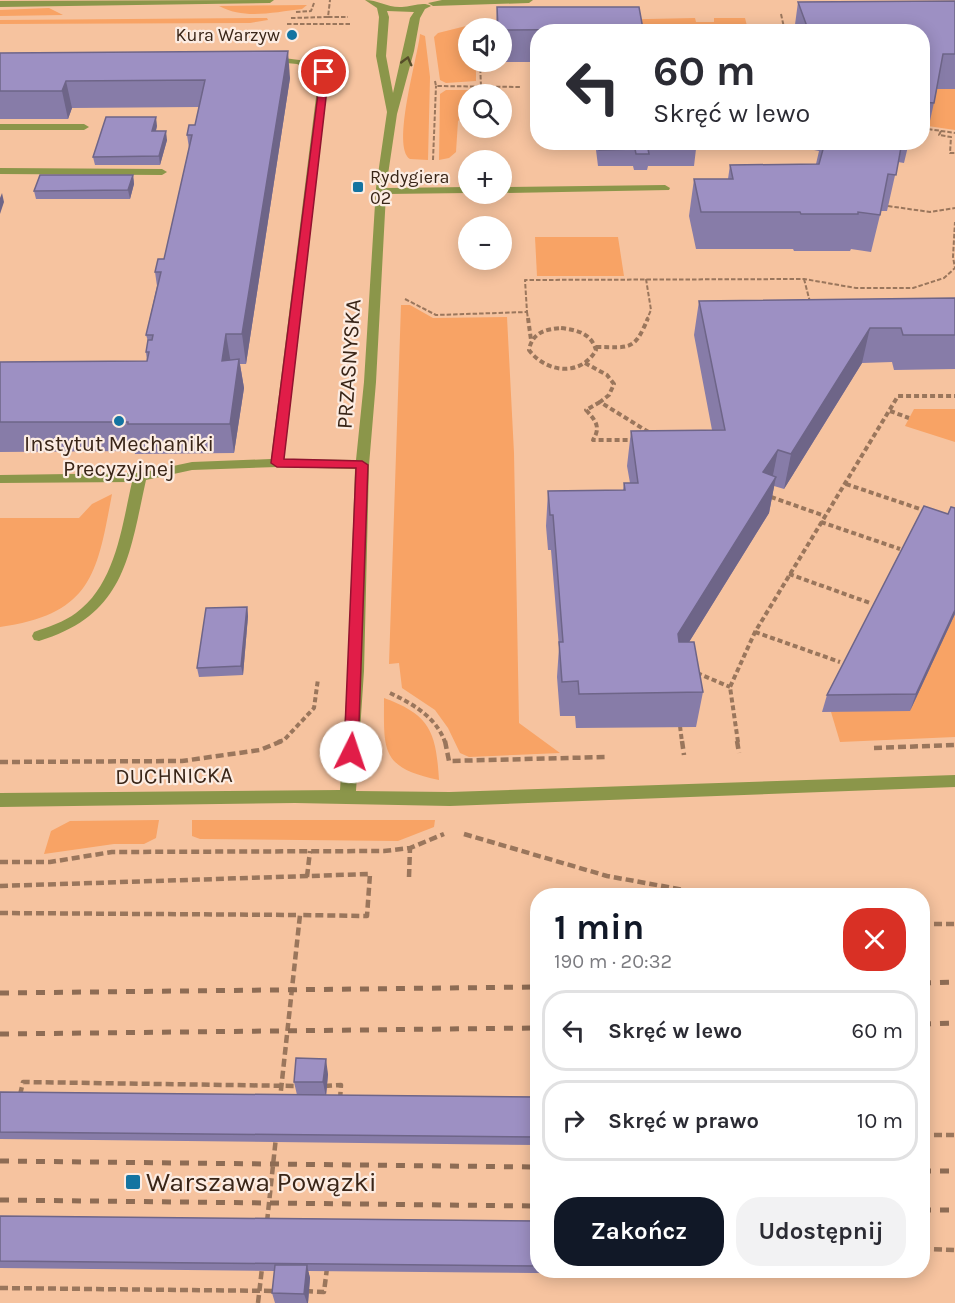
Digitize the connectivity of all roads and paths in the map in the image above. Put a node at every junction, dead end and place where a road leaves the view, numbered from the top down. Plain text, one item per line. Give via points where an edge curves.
1 (270, 0) edge
2 (359, 0) edge
3 (369, 0) edge
4 (530, 0) edge
5 (434, 1) edge
6 (0, 4) edge
7 (381, 7) junction
8 (421, 8) junction
9 (781, 15) dead end
10 (304, 24) dead end
11 (783, 24) edge
12 (304, 28) dead end
13 (258, 59) edge
14 (435, 75) dead end
15 (436, 86) junction
16 (458, 86) edge
17 (512, 87) edge
18 (520, 87) dead end
19 (392, 114) junction
20 (0, 127) edge
21 (84, 127) dead end
22 (930, 129) edge
23 (941, 130) junction
24 (955, 133) edge
25 (955, 153) edge
26 (433, 160) dead end
27 (0, 171) edge
28 (162, 172) dead end
29 (665, 188) dead end
30 (458, 190) edge
31 (512, 190) edge
32 (381, 191) junction
33 (888, 206) edge
34 (955, 208) edge
35 (955, 222) edge
36 (955, 269) edge
37 (646, 279) junction
38 (804, 279) junction
39 (406, 292) dead end
40 (403, 298) dead end
41 (410, 300) junction
42 (811, 309) edge
43 (527, 312) junction
44 (531, 340) junction
45 (596, 347) junction
46 (585, 363) junction
47 (955, 396) edge
48 (600, 402) junction
49 (890, 411) junction
50 (909, 417) dead end
51 (658, 436) edge
52 (635, 440) edge
53 (277, 463) junction
54 (362, 465) junction
55 (140, 477) junction
56 (0, 479) edge
57 (846, 484) junction
58 (771, 497) edge
59 (933, 513) edge
60 (825, 516) junction
61 (821, 522) junction
62 (900, 549) edge
63 (789, 574) junction
64 (870, 603) dead end
65 (755, 632) junction
66 (39, 636) dead end
67 (840, 662) dead end
68 (686, 668) edge
69 (356, 671) junction
70 (730, 687) junction
71 (680, 726) edge
72 (955, 745) edge
73 (864, 748) dead end
74 (739, 753) junction
75 (750, 753) dead end
76 (728, 754) dead end
77 (672, 755) dead end
78 (684, 755) junction
79 (695, 755) dead end
80 (614, 757) dead end
81 (955, 781) edge
82 (348, 796) junction
83 (0, 800) edge
84 (410, 848) junction
85 (310, 851) junction
86 (0, 862) edge
87 (308, 876) junction
88 (409, 877) dead end
89 (0, 886) edge
90 (673, 888) edge
91 (0, 913) edge
92 (300, 915) junction
93 (930, 924) edge
94 (955, 924) edge
95 (282, 1085) junction
96 (305, 1085) edge
97 (320, 1085) edge
98 (18, 1104) edge
99 (339, 1107) edge
100 (279, 1108) edge
101 (277, 1131) edge
102 (930, 1135) edge
103 (955, 1135) edge
104 (265, 1234) edge
105 (930, 1249) edge
106 (955, 1250) edge
107 (327, 1255) edge
108 (263, 1257) edge
109 (0, 1288) edge
110 (259, 1291) junction
111 (285, 1291) edge
112 (301, 1292) edge
113 (258, 1303) edge

1 - 6 street
2 - 3 street
3 - 7 street
4 - 5 street
5 - 8 street
7 - 8 street
7 - 19 street, PRZASNYSKA via 381,56
19 -> 8 street, PRZASNYSKA via 415,18
9 - 11 path
10 - 12 path
13 - 53 street via 293,59 313,64 324,72
14 - 15 path
15 - 16 path
15 - 26 path
17 - 18 path
19 - 32 street, PRZASNYSKA
20 - 21 street
22 - 23 path
23 - 24 path
23 - 25 path via 939,135 951,137 950,153
27 - 28 street
29 - 31 street
30 - 32 street
32 - 54 street, PRZASNYSKA
33 - 34 path via 932,213
35 - 36 path
36 - 38 path via 944,278 913,288 856,288
37 - 38 path
37 - 43 path via 525,280
37 - 45 path via 651,310 640,337 625,347
38 - 42 path
39 - 41 path
40 - 41 path
41 - 43 path via 436,315
43 - 44 path
44 - 45 path via 541,332 561,328 582,332
44 - 46 path via 529,350 539,362 559,368
45 - 46 path via 594,356
46 - 48 path via 612,378 615,384 615,390
47 - 49 path via 898,396
48 - 51 path
48 - 52 path via 586,410 597,422 598,432 593,440
49 - 50 path
49 - 57 path
53 - 54 street
53 - 55 street via 192,466
54 - 69 street, PRZASNYSKA
55 - 56 street
55 - 66 street via 116,572 92,608
57 - 59 path
57 - 60 path
58 - 60 path
60 - 61 path
61 - 62 path
61 - 63 path
63 - 64 path
63 - 65 path
65 - 67 path
65 - 70 path
68 - 70 path
69 - 80 path via 389,672 389,692 430,716 442,732 449,761
69 - 82 street, PRZASNYSKA
70 - 74 path
71 - 78 path
72 - 73 path
74 - 75 path
74 - 76 path
77 - 78 path
78 - 79 path
81 - 82 street, DUCHNICKA via 450,799
82 - 83 street, DUCHNICKA
84 - 85 path
84 - 88 path
84 - 90 path via 453,830 607,876
85 - 86 path via 112,852 50,862
85 - 87 path
87 - 89 path
87 - 92 path via 370,874 367,916
91 - 92 path
92 - 95 path
93 - 94 path
95 - 96 path
95 - 98 path via 23,1082
95 - 100 path
97 - 99 path via 341,1085
101 - 104 path
102 - 103 path
105 - 106 path
107 - 112 path via 324,1292
108 - 110 path
109 - 110 path
110 - 111 path
110 - 113 path

